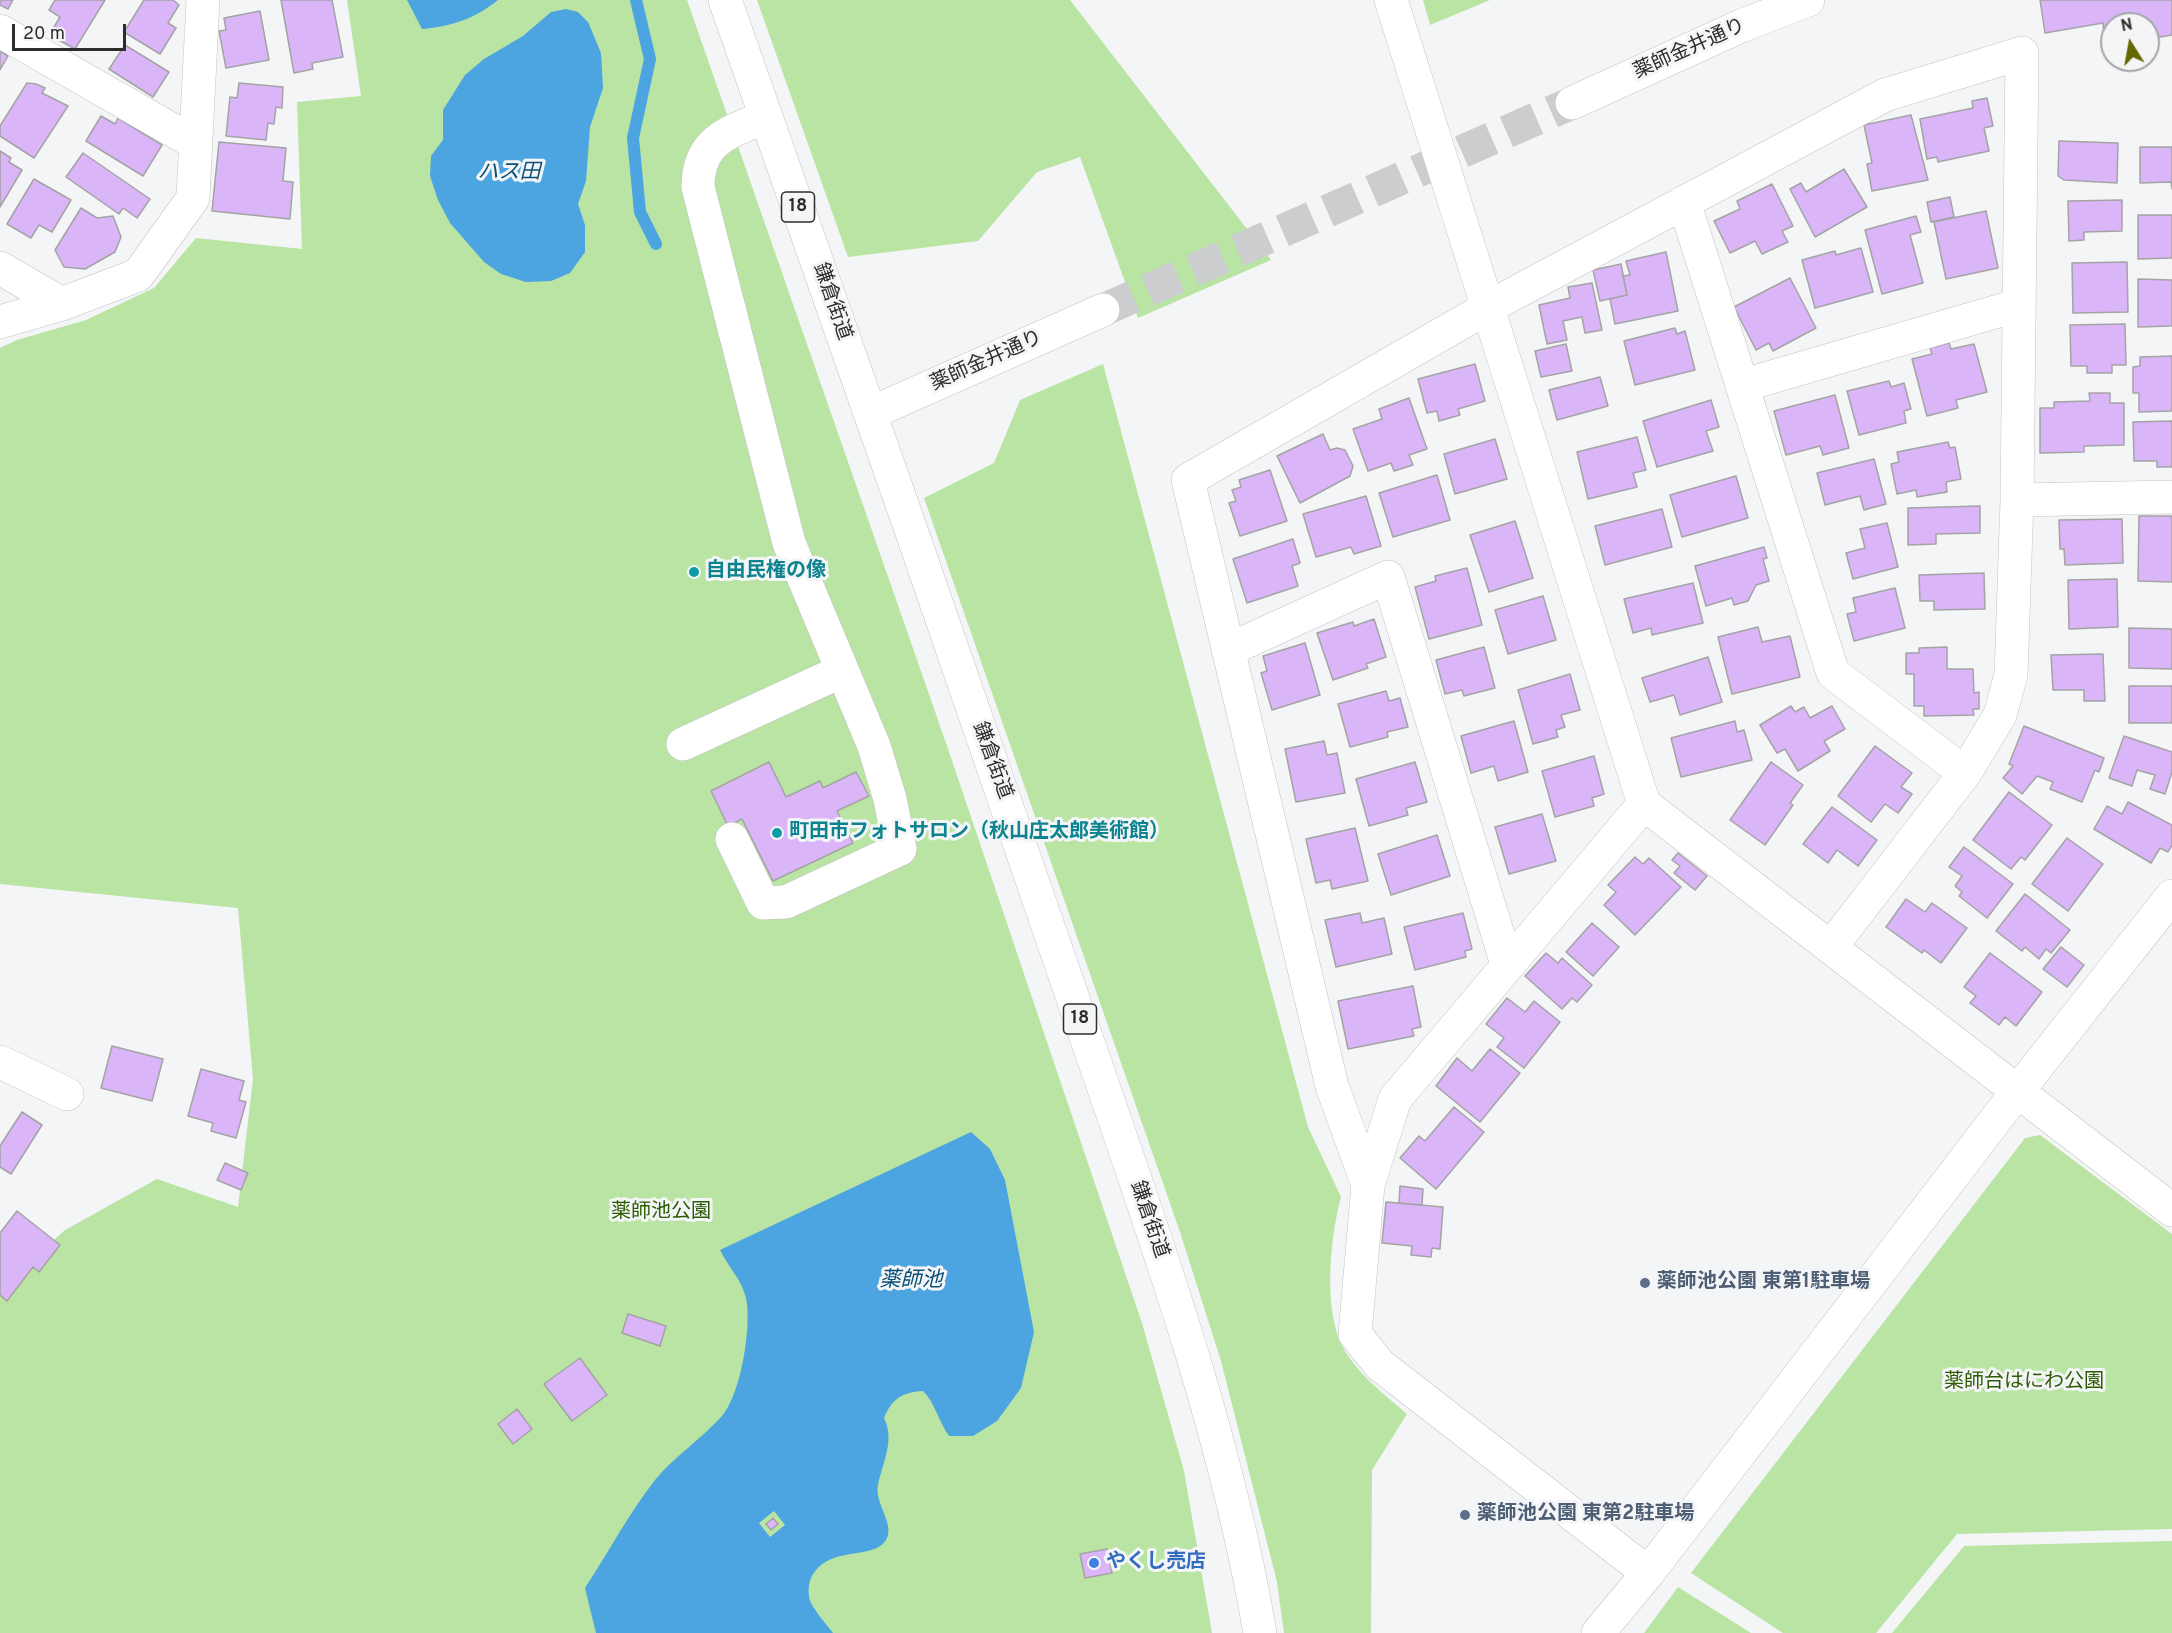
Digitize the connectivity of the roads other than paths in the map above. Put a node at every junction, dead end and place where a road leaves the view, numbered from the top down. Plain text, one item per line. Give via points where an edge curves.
1 (203, 0) edge
2 (725, 0) edge
3 (1391, 0) edge
4 (1808, 0) edge
5 (0, 31) edge
6 (1572, 103) tunnel mouth
7 (766, 117) junction
8 (195, 143) junction
9 (1684, 202) junction
10 (0, 268) edge
11 (62, 304) junction
12 (2019, 305) junction
13 (1487, 308) junction
14 (1103, 310) tunnel mouth
15 (0, 322) edge
16 (1744, 385) junction
17 (871, 413) junction
18 (2172, 497) edge
19 (2017, 500) junction
20 (1228, 650) junction
21 (842, 671) junction
22 (683, 744) dead end
23 (1965, 772) junction
24 (1644, 804) junction
25 (732, 839) dead end
26 (2172, 896) edge
27 (1831, 947) junction
28 (1507, 964) junction
29 (0, 1062) edge
30 (2017, 1092) junction
31 (67, 1094) dead end
32 (1368, 1185) junction
33 (2172, 1210) edge
34 (1648, 1573) junction
35 (1260, 1633) edge
36 (1598, 1633) edge

1 - 8 street
2 - 7 street, 鎌倉街道 / 18
3 - 13 street
4 - 6 street, 薬師金井通り
5 - 8 street
7 - 17 street, 鎌倉街道 / 18
7 - 21 street via 723,135 703,155 698,187 789,543
8 - 11 street via 193,198 138,274
9 - 12 street via 1885,95 2022,52
9 - 13 street
9 - 16 street
10 - 11 street
11 - 15 street
12 - 16 street
12 - 19 street
13 - 20 street via 1188,480
13 - 24 street
14 - 17 street, 薬師金井通り
16 - 23 street via 1833,673
17 - 35 street, 鎌倉街道 / 18 via 1176,1303 1219,1447
18 - 19 street
19 - 23 street via 2011,675 2000,715
20 - 28 street via 1388,577
20 - 32 street via 1332,1086
21 - 22 street
21 - 25 street via 874,746 900,849 786,902 763,903
23 - 27 street
24 - 27 street
24 - 28 street
26 - 30 street
27 - 30 street
28 - 32 street via 1395,1099
29 - 31 street
30 - 33 street
30 - 34 street
32 - 34 street via 1355,1334 1380,1365
34 - 36 street

